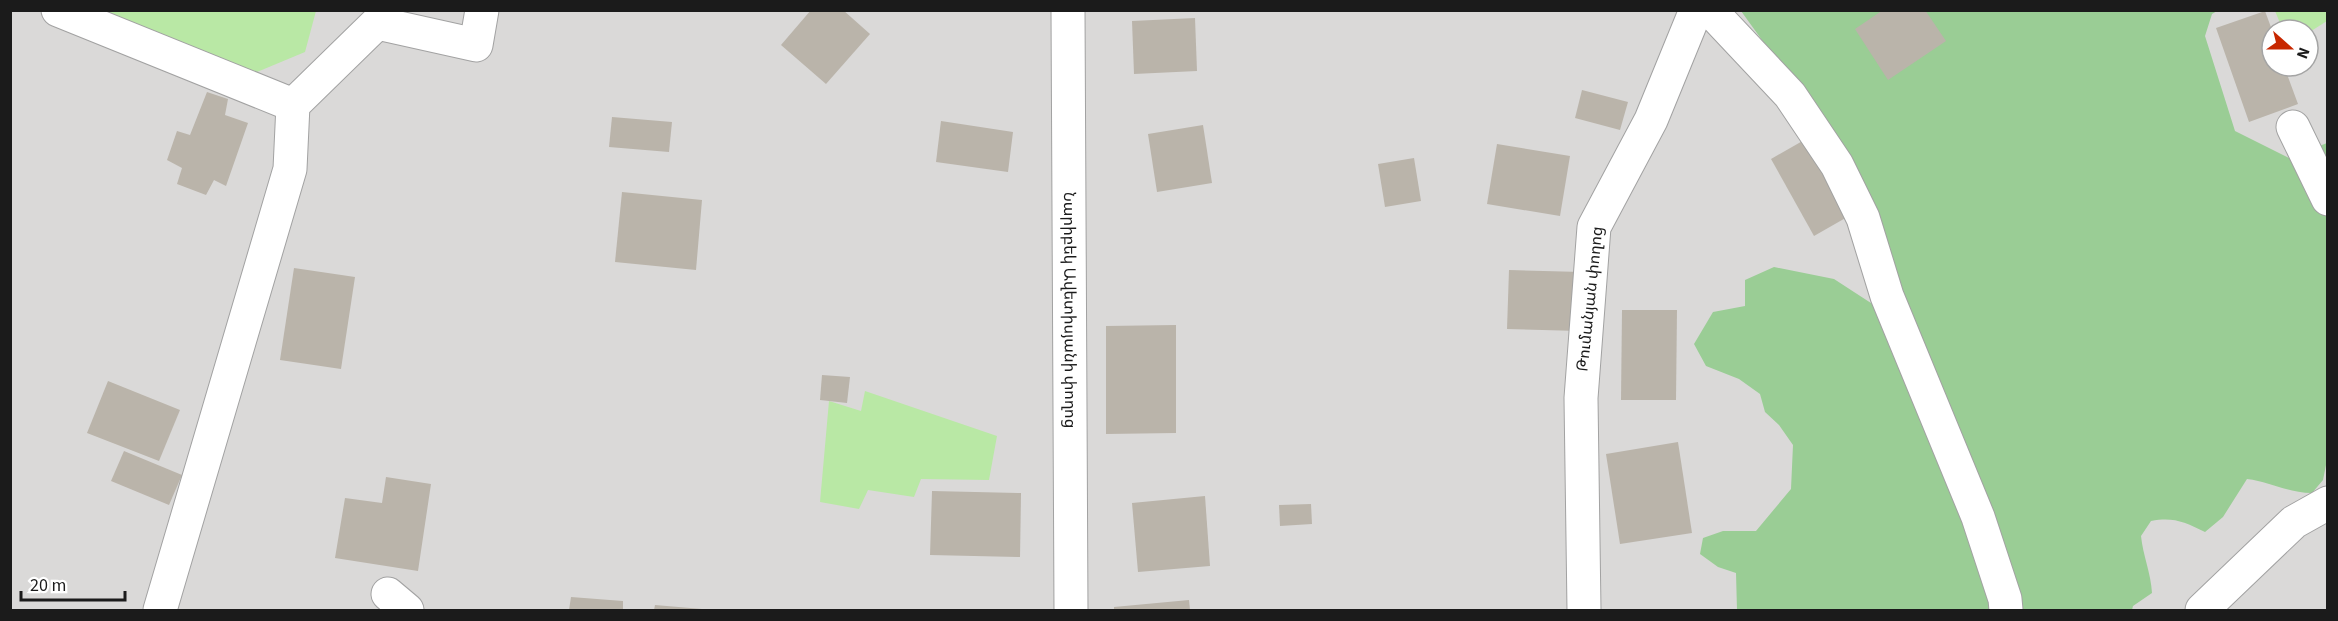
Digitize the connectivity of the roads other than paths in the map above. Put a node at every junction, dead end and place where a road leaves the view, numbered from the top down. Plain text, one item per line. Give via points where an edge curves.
1 (57, 10) edge
2 (482, 10) edge
3 (1068, 10) edge
4 (1696, 10) edge
5 (1710, 10) edge
6 (292, 105) junction
7 (2293, 127) dead end
8 (2328, 199) edge
9 (2328, 503) edge
10 (160, 610) edge
11 (1071, 610) edge
12 (1584, 610) edge
13 (2006, 610) edge
14 (2202, 610) edge

1 - 6 street
2 - 6 street via 476,45 377,23
3 - 11 street, Նարիբեկ Ավետիսյանի փողոց
4 - 12 street, Թումանյան փողոց via 1651,120 1594,227 1581,398
5 - 13 street via 1790,96 1837,165 1863,218 1887,296 1978,517
6 - 10 street via 290,169
7 - 8 street
9 - 14 street via 2294,522

